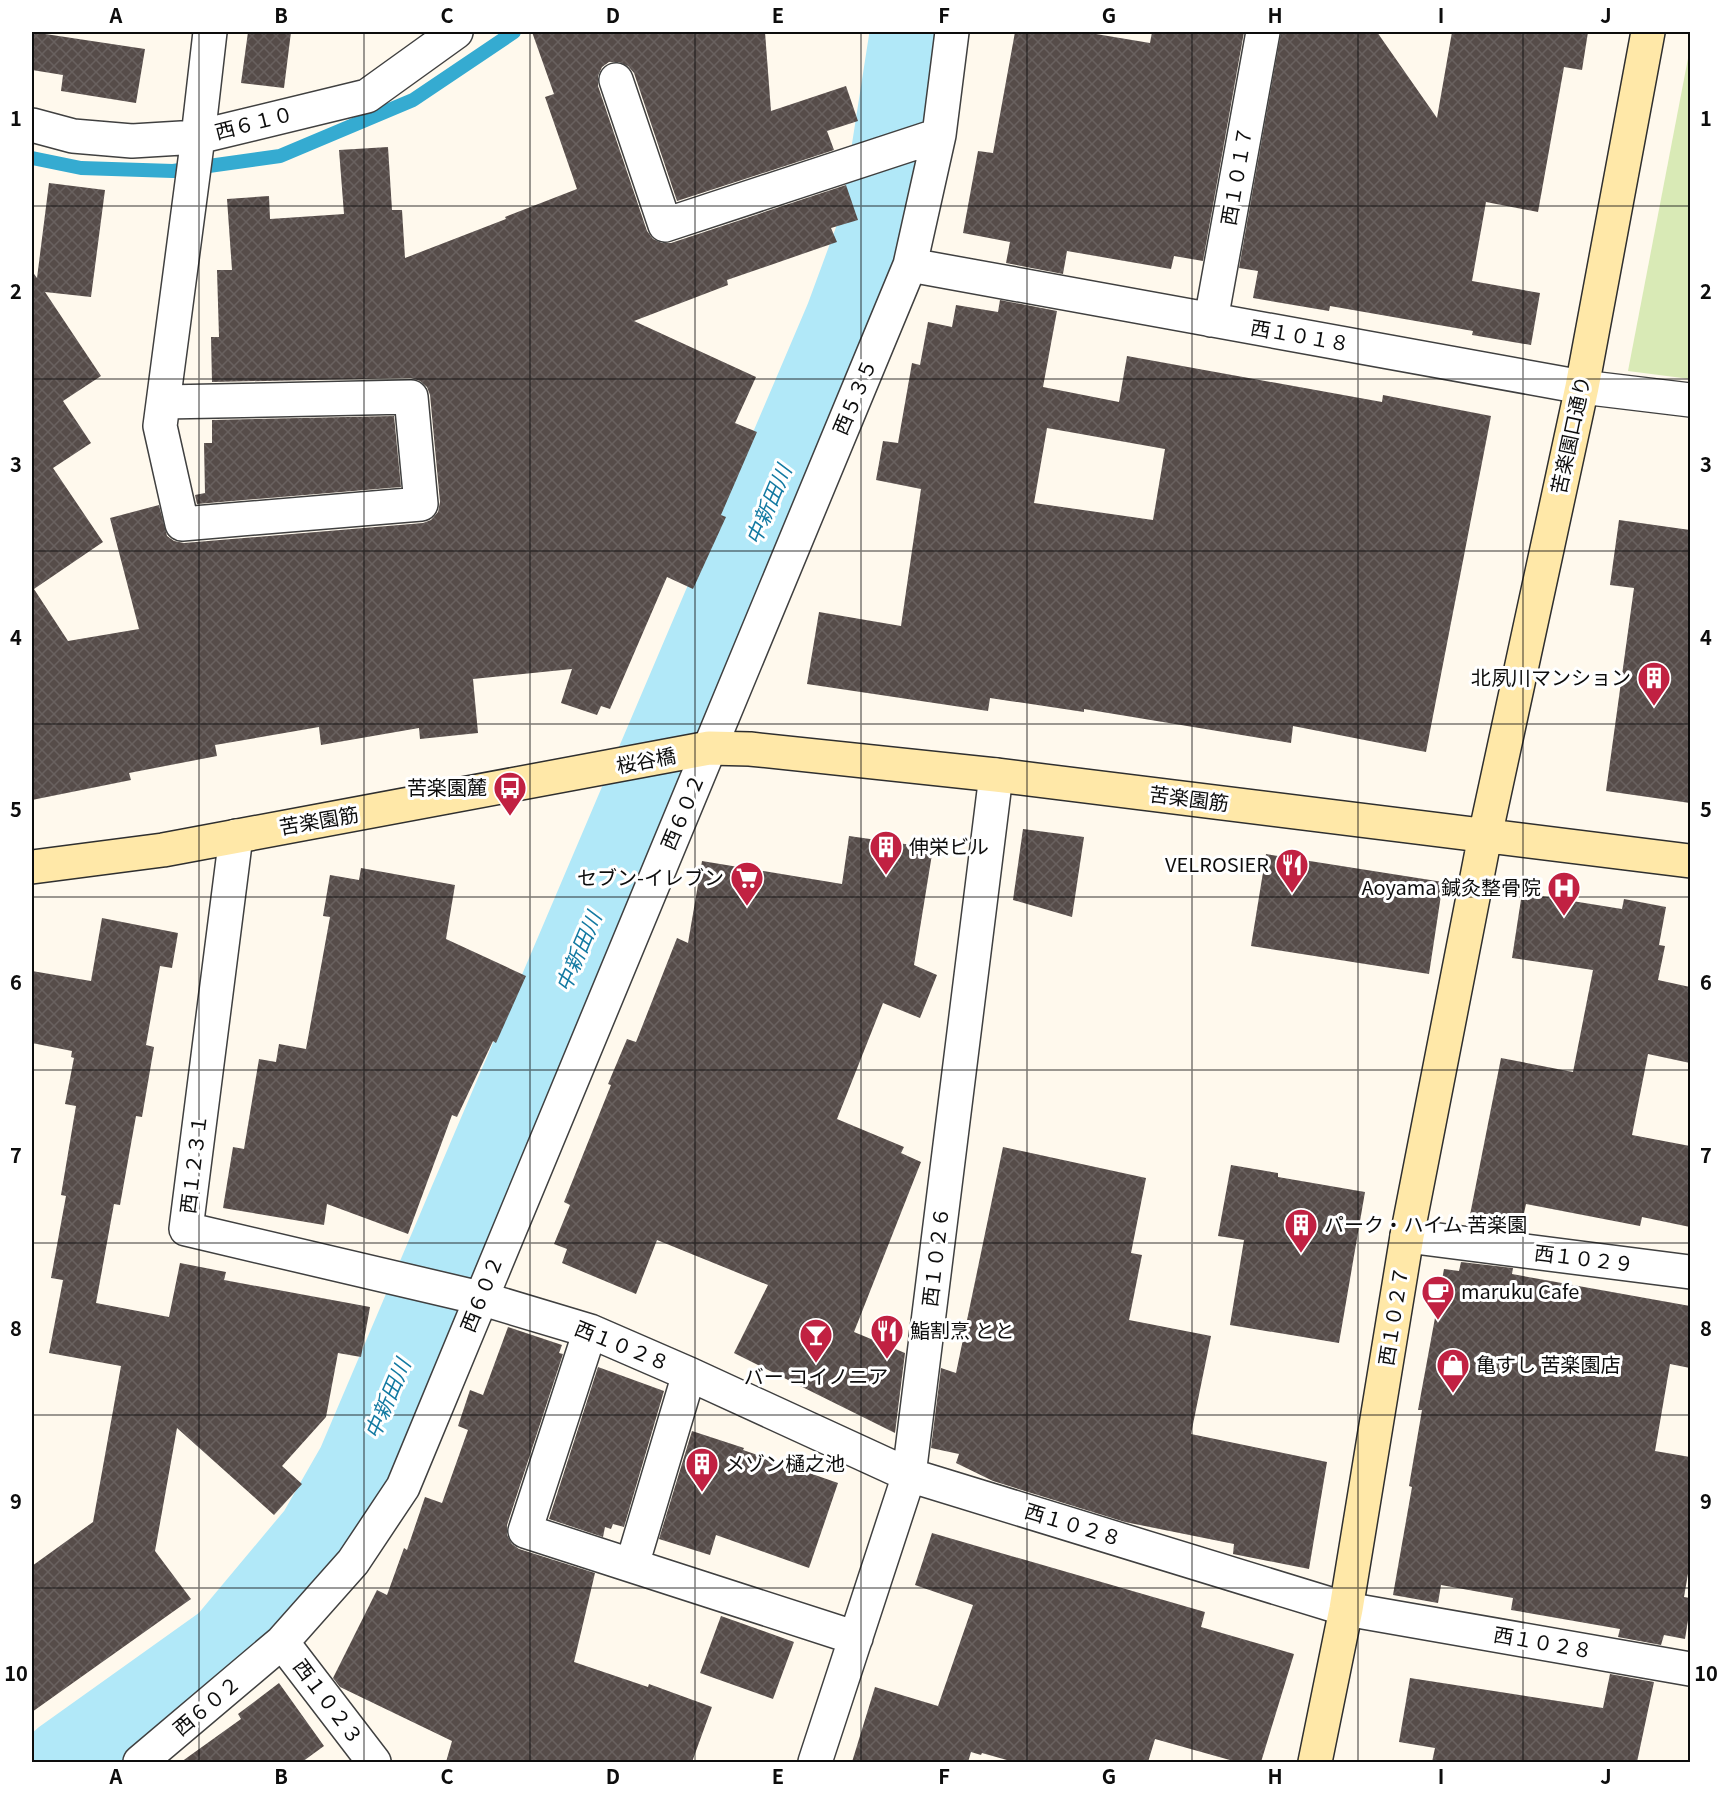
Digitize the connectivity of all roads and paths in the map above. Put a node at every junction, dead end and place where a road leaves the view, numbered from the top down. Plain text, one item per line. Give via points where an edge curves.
1 (210, 32) edge
2 (456, 32) edge
3 (952, 32) edge
4 (1263, 32) edge
5 (1648, 32) edge
6 (616, 80) dead end
7 (32, 125) edge
8 (939, 135) junction
9 (196, 156) junction
10 (910, 266) junction
11 (1210, 320) junction
12 (1582, 387) junction
13 (1690, 400) edge
14 (164, 402) junction
15 (698, 751) junction
16 (606, 769) joint
17 (996, 775) junction
18 (236, 836) junction
19 (1485, 836) junction
20 (1690, 861) edge
21 (32, 867) edge
22 (1407, 1236) junction
23 (1690, 1272) edge
24 (480, 1298) junction
25 (591, 1331) junction
26 (689, 1374) junction
27 (909, 1475) junction
28 (632, 1566) junction
29 (1346, 1609) junction
30 (856, 1638) junction
31 (282, 1641) junction
32 (1690, 1670) edge
33 (140, 1762) edge
34 (374, 1762) edge
35 (815, 1762) edge
36 (1315, 1762) edge

1 - 9 street
2 - 9 street, 西６１０ via 367,96
3 - 8 street, 西５３５
4 - 11 street, 西１０１７
5 - 12 street, 苦楽園口通り
6 - 8 street via 665,225
7 - 9 street, 西６１０ via 73,136 132,141
8 - 10 street, 西５３５
9 - 14 street
10 - 11 street, 西１０１８
10 - 15 street, 西５３５
11 - 12 street, 西１０１８
12 - 13 street, 西１０１８
12 - 19 street, 苦楽園口通り
14 - 14 street via 160,426 182,524 421,504 411,397
15 - 16 street, 桜谷橋
15 - 17 street, 苦楽園筋 via 750,749
15 - 24 street, 西６０２
16 - 18 street, 苦楽園筋
17 - 19 street, 苦楽園筋
17 - 27 street, 西１０２６
18 - 21 street, 苦楽園筋
18 - 24 street, 西１２３１ via 186,1229
19 - 20 street, 苦楽園筋
19 - 22 street, 西１０２７
22 - 23 street, 西１０２９
22 - 29 street, 西１０２７
24 - 25 street, 西１０２８
24 - 31 street, 西６０２ via 403,1487 353,1562
25 - 26 street, 西１０２８
25 - 28 street via 525,1531
26 - 27 street, 西１０２８
26 - 28 street
27 - 29 street, 西１０２８
27 - 30 street, 西１０２６
28 - 30 street
29 - 32 street, 西１０２８
29 - 36 street, 西１０２７
30 - 35 street, 西１０２６
31 - 33 street, 西６０２
31 - 34 street, 西１０２３

